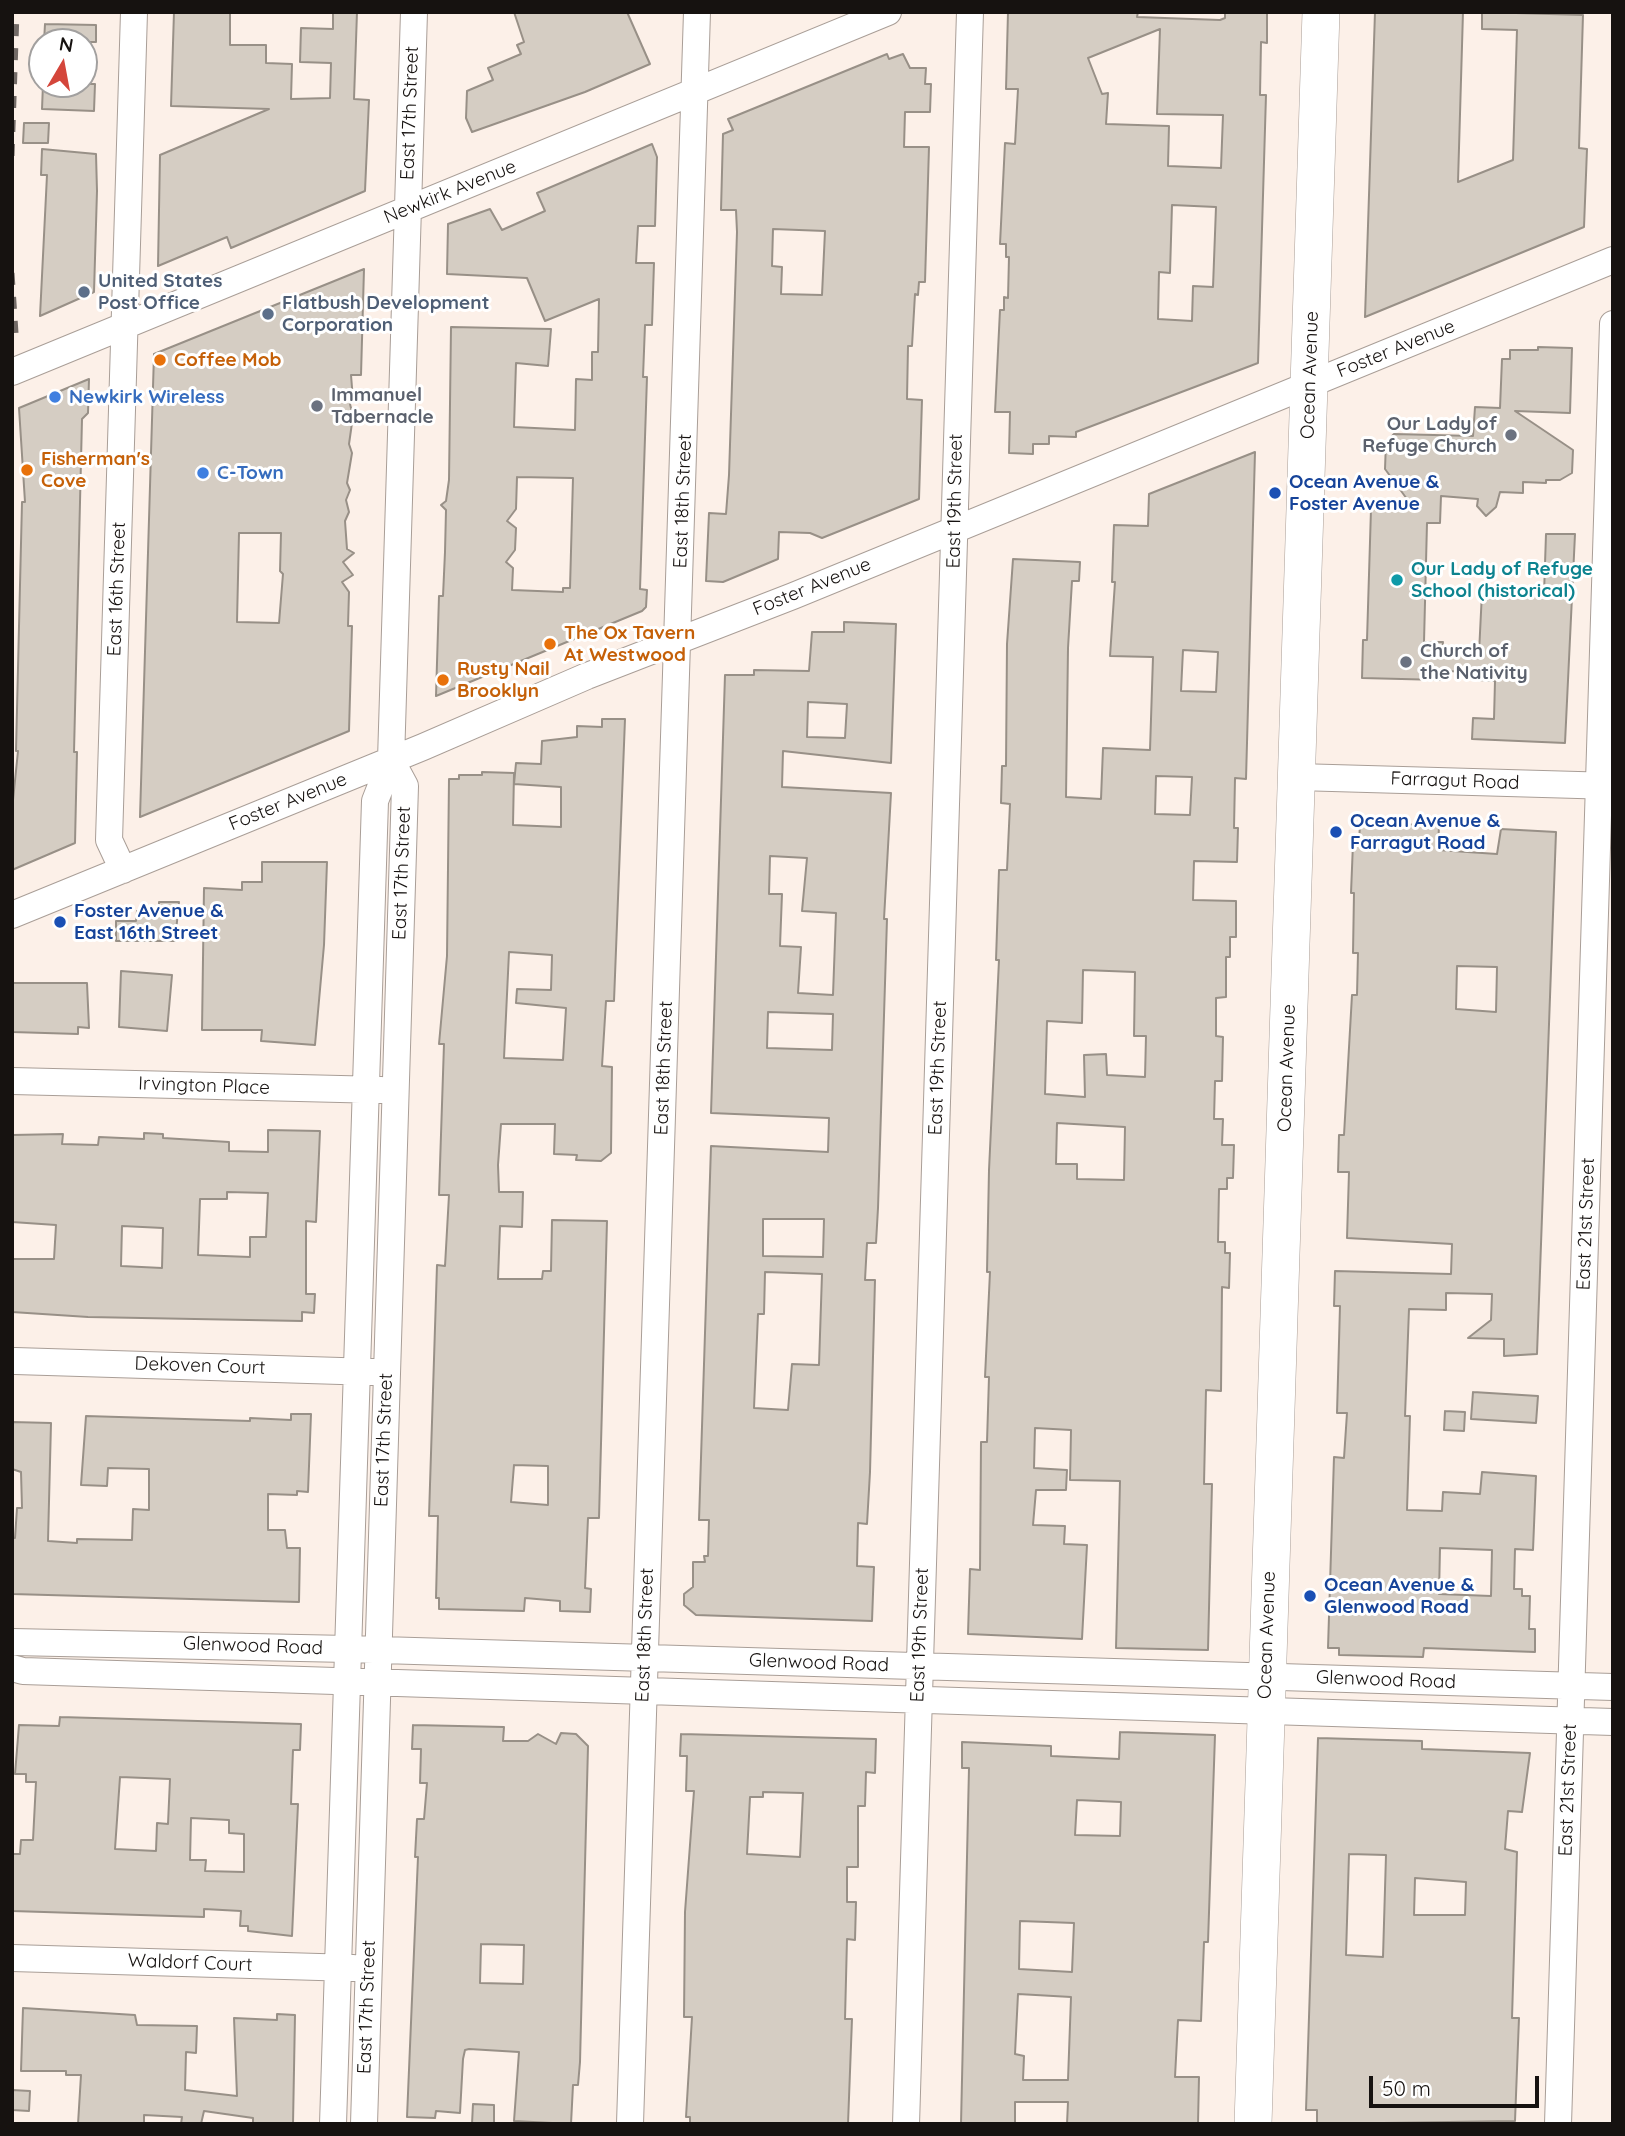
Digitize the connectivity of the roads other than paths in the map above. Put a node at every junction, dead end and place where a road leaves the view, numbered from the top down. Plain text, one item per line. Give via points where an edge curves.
1 (134, 12) edge
2 (414, 12) edge
3 (697, 12) edge
4 (888, 12) edge
5 (970, 12) edge
6 (1321, 12) edge
7 (695, 92) junction
8 (407, 209) junction
9 (1613, 260) edge
10 (1613, 324) edge
11 (125, 326) junction
12 (12, 372) edge
13 (1309, 384) junction
14 (954, 530) junction
15 (678, 639) junction
16 (391, 760) junction
17 (1297, 776) junction
18 (1606, 786) edge
19 (123, 870) junction
20 (12, 915) edge
21 (12, 1081) edge
22 (366, 1090) junction
23 (396, 1091) junction
24 (15, 1360) dead end
25 (357, 1371) junction
26 (386, 1372) junction
27 (12, 1642) edge
28 (152, 1643) junction
29 (348, 1648) junction
30 (378, 1650) junction
31 (644, 1658) junction
32 (919, 1666) junction
33 (12, 1668) edge
34 (154, 1675) junction
35 (347, 1679) junction
36 (377, 1681) junction
37 (1572, 1686) junction
38 (1613, 1687) edge
39 (643, 1690) junction
40 (1265, 1694) junction
41 (918, 1699) junction
42 (1570, 1721) junction
43 (1613, 1722) edge
44 (12, 1958) edge
45 (338, 1968) junction
46 (368, 1969) junction
47 (333, 2124) edge
48 (364, 2124) edge
49 (630, 2124) edge
50 (906, 2124) edge
51 (1253, 2124) edge
52 (1558, 2124) edge

1 - 11 street, East 16th Street
2 - 8 street, East 17th Street
3 - 7 street, East 18th Street
4 - 7 street, Newkirk Avenue
5 - 14 street, East 19th Street
6 - 13 main road, Ocean Avenue
7 - 8 street, Newkirk Avenue
7 - 15 street, East 18th Street
8 - 11 street, Newkirk Avenue
8 - 16 street, East 17th Street
9 - 13 street, Foster Avenue
10 - 18 street, East 21st Street
11 - 12 street, Newkirk Avenue
11 - 19 street, East 16th Street via 109,840
13 - 14 street, Foster Avenue
13 - 17 main road, Ocean Avenue
14 - 15 street, Foster Avenue
14 - 32 street, East 19th Street
15 - 16 street, Foster Avenue
15 - 31 street, East 18th Street
16 - 19 street, Foster Avenue
16 - 22 street, East 17th Street via 375,801
16 - 23 street, East 17th Street via 405,786
17 - 18 street, Farragut Road
17 - 40 main road, Ocean Avenue
18 - 37 street, East 21st Street
19 - 20 street, Foster Avenue
21 - 22 street, Irvington Place
22 - 23 street, Irvington Place
22 - 25 street, East 17th Street
23 - 26 street, East 17th Street
24 - 25 street, Dekoven Court
25 - 26 street, Dekoven Court
25 - 29 street, East 17th Street
26 - 30 street, East 17th Street
27 - 28 street, Glenwood Road
28 - 29 street, Glenwood Road
28 - 34 street
29 - 30 street, Glenwood Road
29 - 35 street, East 17th Street
30 - 31 street, Glenwood Road
30 - 36 street, East 17th Street
31 - 32 street, Glenwood Road
31 - 39 street, East 18th Street
32 - 40 street, Glenwood Road
32 - 41 street, East 19th Street
33 - 34 street, Glenwood Road
34 - 35 street, Glenwood Road
35 - 36 street, Glenwood Road
35 - 45 street, East 17th Street
36 - 39 street, Glenwood Road
36 - 46 street, East 17th Street
37 - 38 street, Glenwood Road
37 - 40 street, Glenwood Road
37 - 42 street, East 21st Street
39 - 41 street, Glenwood Road
39 - 49 street, East 18th Street
40 - 41 street, Glenwood Road
40 - 42 street, Glenwood Road
40 - 51 main road, Ocean Avenue
41 - 50 street, East 19th Street
42 - 43 street, Glenwood Road
42 - 52 street, East 21st Street
44 - 45 street, Waldorf Court
45 - 46 street, Waldorf Court
45 - 47 street, East 17th Street
46 - 48 street, East 17th Street

